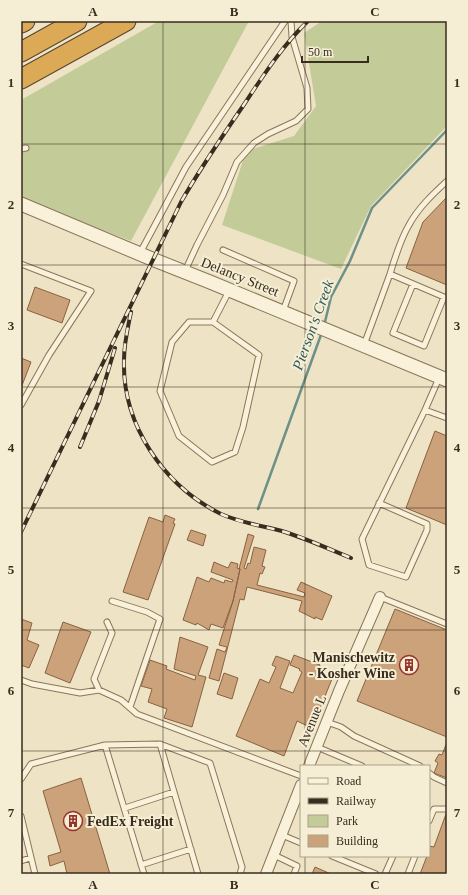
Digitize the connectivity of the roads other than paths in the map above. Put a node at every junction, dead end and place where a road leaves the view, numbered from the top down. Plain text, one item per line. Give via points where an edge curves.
1 (25, 21) edge
2 (77, 21) edge
3 (126, 21) edge
4 (285, 21) edge
5 (291, 21) edge
6 (21, 23) edge
7 (21, 52) edge
8 (21, 79) edge
9 (447, 181) edge
10 (21, 204) edge
11 (223, 250) dead end
12 (140, 254) junction
13 (21, 264) edge
14 (185, 272) junction
15 (390, 274) junction
16 (413, 284) junction
17 (229, 290) junction
18 (446, 297) edge
19 (283, 312) junction
20 (213, 322) junction
21 (364, 345) junction
22 (444, 377) edge
23 (21, 404) edge
24 (425, 410) junction
25 (447, 418) edge
26 (379, 503) junction
27 (380, 597) joint
28 (112, 601) dead end
29 (107, 622) dead end
30 (447, 624) edge
31 (21, 680) edge
32 (98, 690) junction
33 (130, 707) junction
34 (327, 722) junction
35 (160, 744) junction
36 (105, 745) junction
37 (317, 747) junction
38 (309, 765) edge
39 (360, 765) edge
40 (418, 765) edge
41 (430, 774) edge
42 (300, 776) edge
43 (21, 779) edge
44 (447, 783) edge
45 (300, 788) edge
46 (174, 792) junction
47 (125, 808) junction
48 (447, 809) edge
49 (21, 816) edge
50 (430, 819) edge
51 (282, 835) junction
52 (300, 843) edge
53 (191, 849) junction
54 (274, 855) junction
55 (334, 857) edge
56 (393, 857) edge
57 (415, 857) edge
58 (30, 858) junction
59 (21, 861) edge
60 (141, 865) junction
61 (35, 874) edge
62 (144, 874) edge
63 (198, 874) edge
64 (240, 874) edge
65 (266, 874) edge
66 (294, 874) edge
67 (376, 874) edge
68 (385, 874) edge
69 (408, 874) edge

1 - 6 highway
2 - 7 highway
3 - 8 highway
4 - 12 lane via 186,168
5 - 14 lane via 292,37 307,88 308,108 296,121 254,143 237,162
9 - 15 lane via 420,208 409,225
10 - 12 street, Delancy Street
11 - 19 lane via 294,281
12 - 14 street, Delancy Street
13 - 23 lane via 91,291
14 - 17 street, Delancy Street
15 - 16 lane
15 - 21 lane
16 - 18 lane
16 - 18 lane via 393,333 424,346
17 - 19 street, Delancy Street
17 - 20 lane
19 - 21 street, Delancy Street
20 - 20 lane via 189,322 172,342 160,391 179,436 212,462 235,452 259,355
21 - 22 street, Delancy Street
22 - 24 lane
24 - 25 lane
24 - 26 lane
26 - 26 lane via 362,539 368,565 406,577 427,530 427,524
27 - 30 lane
27 - 34 street, Avenue L
28 - 33 lane via 160,619
29 - 32 lane via 112,633 94,679
31 - 32 lane via 80,693
32 - 33 lane
33 - 42 lane via 137,714
34 - 37 street, Avenue L
34 - 40 lane
35 - 36 lane
35 - 46 lane
35 - 64 lane via 210,763 242,867
36 - 43 lane via 31,764
36 - 47 lane
37 - 38 street, Avenue L
37 - 39 lane
41 - 44 lane
45 - 51 street
46 - 47 lane
46 - 53 lane
47 - 60 lane
48 - 50 lane via 434,809
49 - 58 lane
51 - 52 lane
51 - 54 street
53 - 60 lane
53 - 63 lane
54 - 65 street
54 - 66 lane via 297,866
55 - 67 lane
56 - 68 lane
57 - 69 lane
58 - 59 lane
58 - 61 lane
60 - 62 lane

